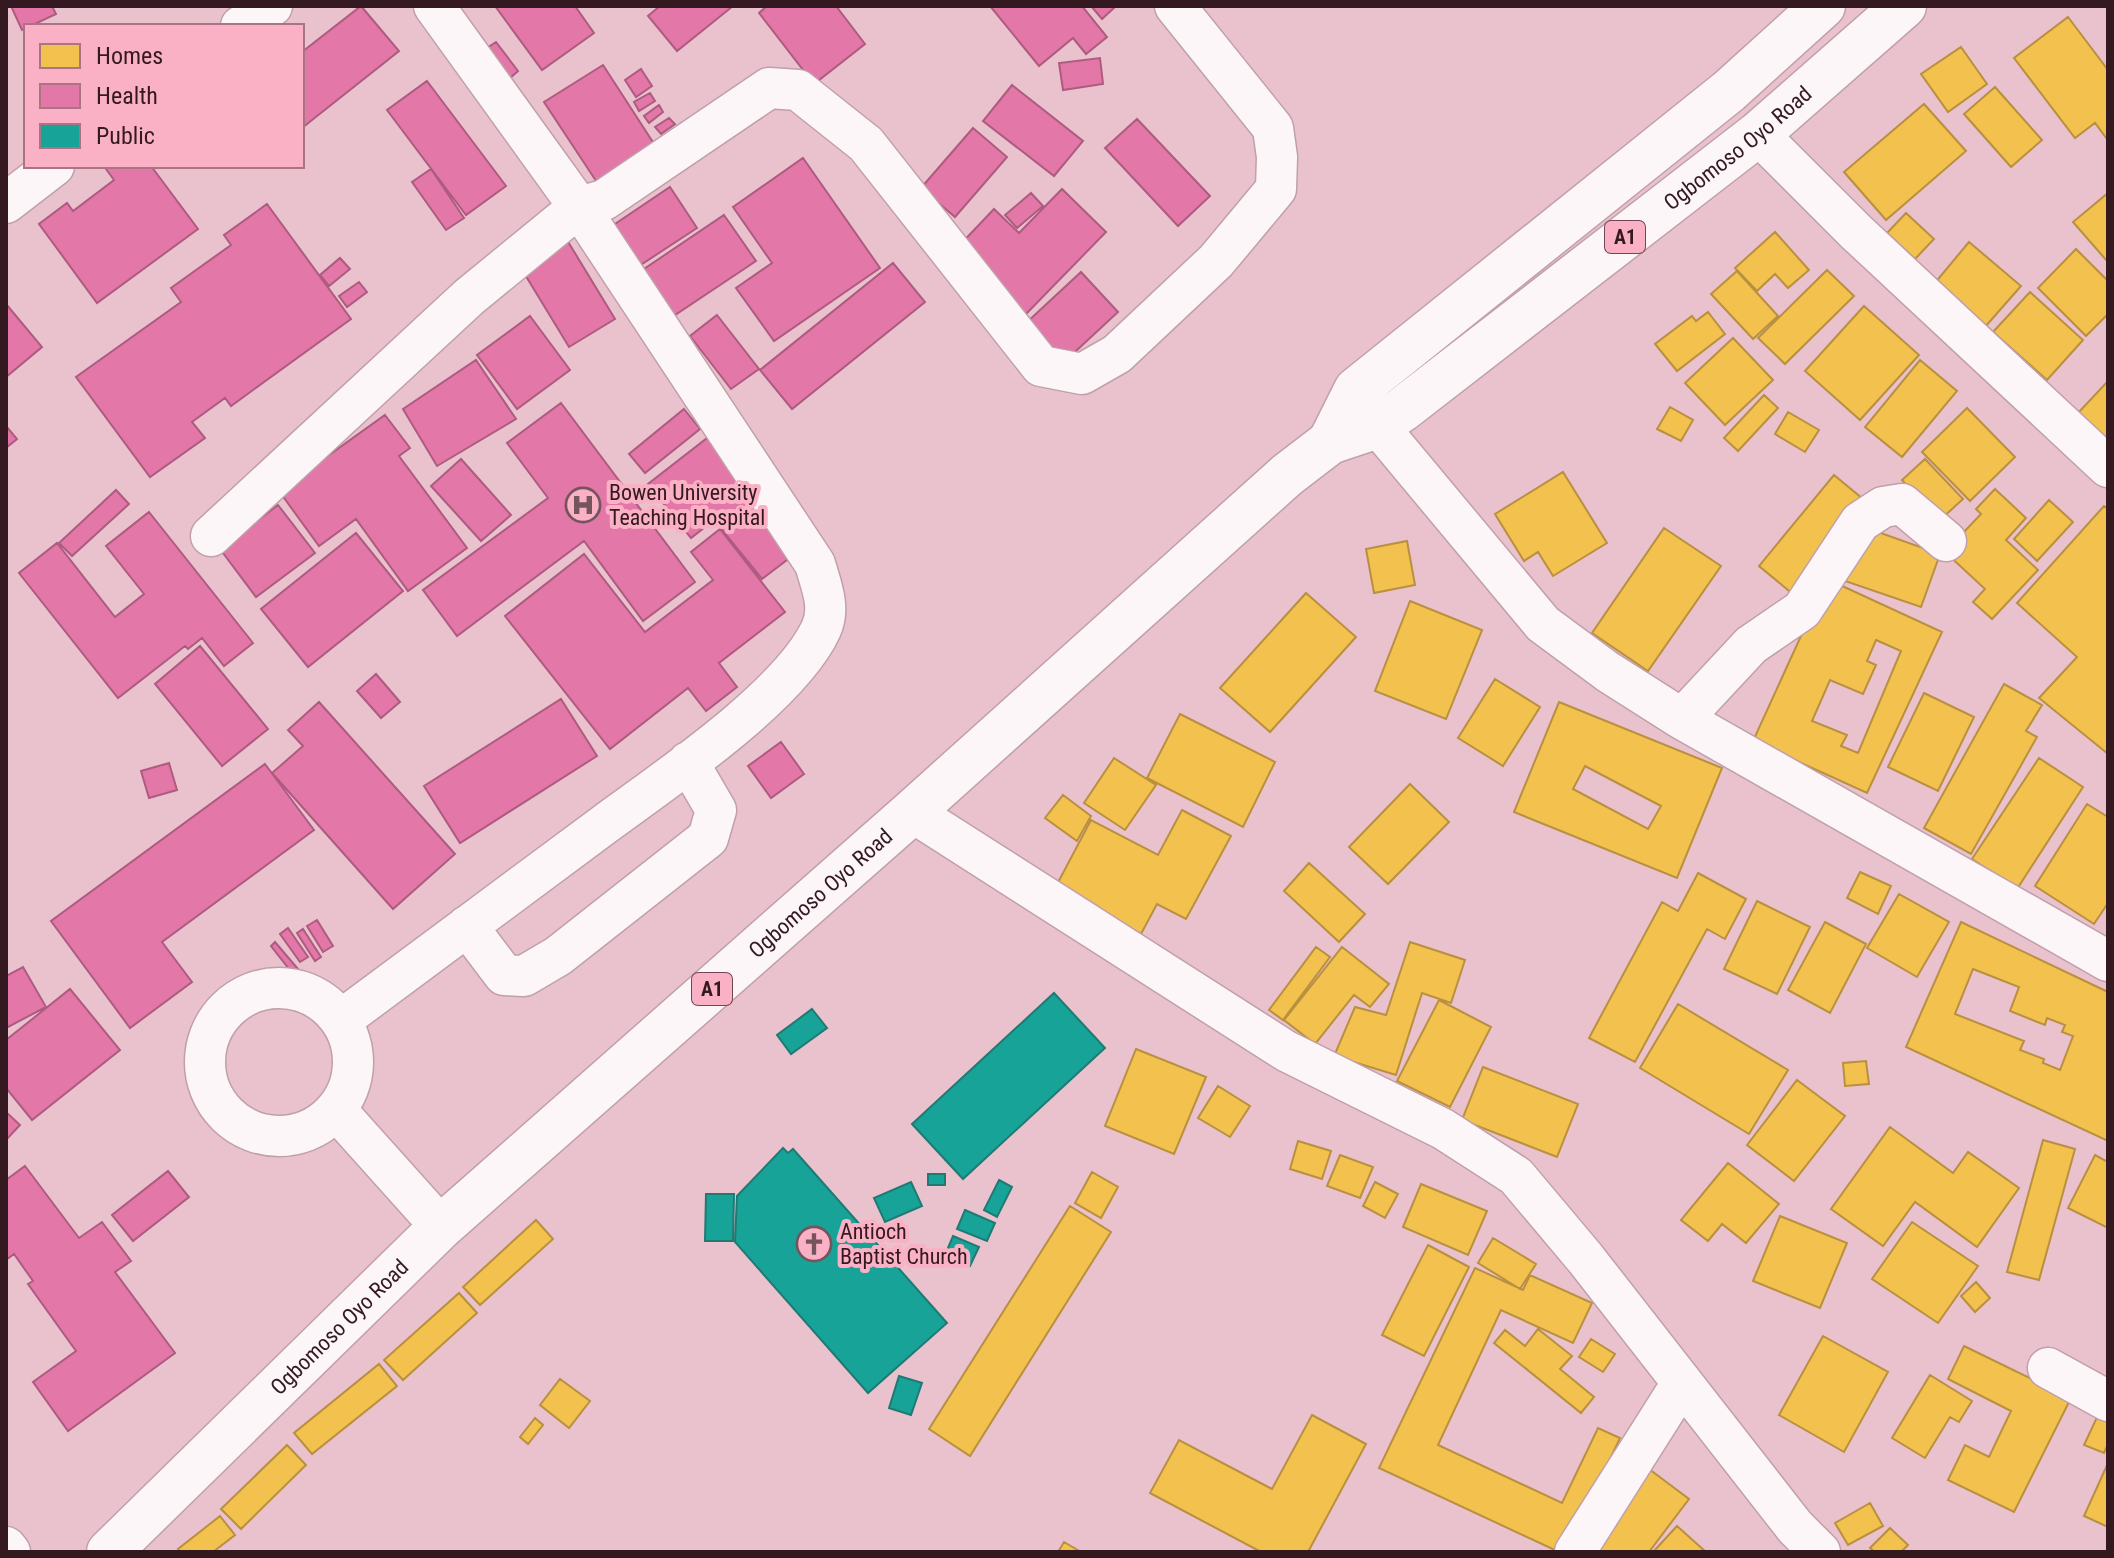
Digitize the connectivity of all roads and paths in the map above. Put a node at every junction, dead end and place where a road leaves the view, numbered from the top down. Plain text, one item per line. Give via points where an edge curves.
1 (272, 6) edge
2 (434, 6) edge
3 (1175, 6) edge
4 (1823, 6) edge
5 (1904, 6) edge
6 (244, 24) edge
7 (1758, 134) junction
8 (51, 168) edge
9 (8, 200) edge
10 (579, 207) junction
11 (1367, 408) junction
12 (2108, 467) edge
13 (211, 536) dead end
14 (1946, 541) dead end
15 (1682, 719) junction
16 (688, 762) junction
17 (912, 812) junction
18 (467, 926) junction
19 (2108, 961) edge
20 (341, 1020) junction
21 (337, 1111) junction
22 (441, 1227) junction
23 (2048, 1368) dead end
24 (1682, 1383) junction
25 (2108, 1401) edge
26 (6, 1547) edge
27 (112, 1551) edge
28 (10, 1552) edge
29 (1575, 1552) edge
30 (1820, 1552) edge

1 - 6 street
2 - 10 street
3 - 10 street via 1273,128 1276,189 1216,261 1117,354 1082,374 1041,366 866,144 798,90 769,88 604,200
4 - 11 highway, Ogbomoso Oyo Road / A1
5 - 7 highway, Ogbomoso Oyo Road / A1
7 - 11 highway, Ogbomoso Oyo Road / A1
7 - 12 street
8 - 9 street
10 - 13 street via 469,297
10 - 16 street via 815,564 825,599 823,626 807,653 766,698
11 - 15 street via 1543,624
11 - 17 highway, Ogbomoso Oyo Road / A1
14 - 15 street via 1902,504 1883,507 1860,522 1802,610 1751,645
15 - 19 street
16 - 18 street
16 - 18 street via 716,810 708,838 558,956 524,976 504,975
17 - 22 highway, Ogbomoso Oyo Road / A1
17 - 24 street via 1286,1051 1443,1129 1516,1176
18 - 20 street
20 - 21 street via 354,1056 350,1085
20 - 21 street via 312,995 274,988 237,1001 211,1031 206,1049 209,1088 231,1119 247,1130 286,1137 322,1124
21 - 22 street
22 - 27 highway, Ogbomoso Oyo Road / A1
23 - 25 street
24 - 29 street
24 - 30 street
26 - 28 street

